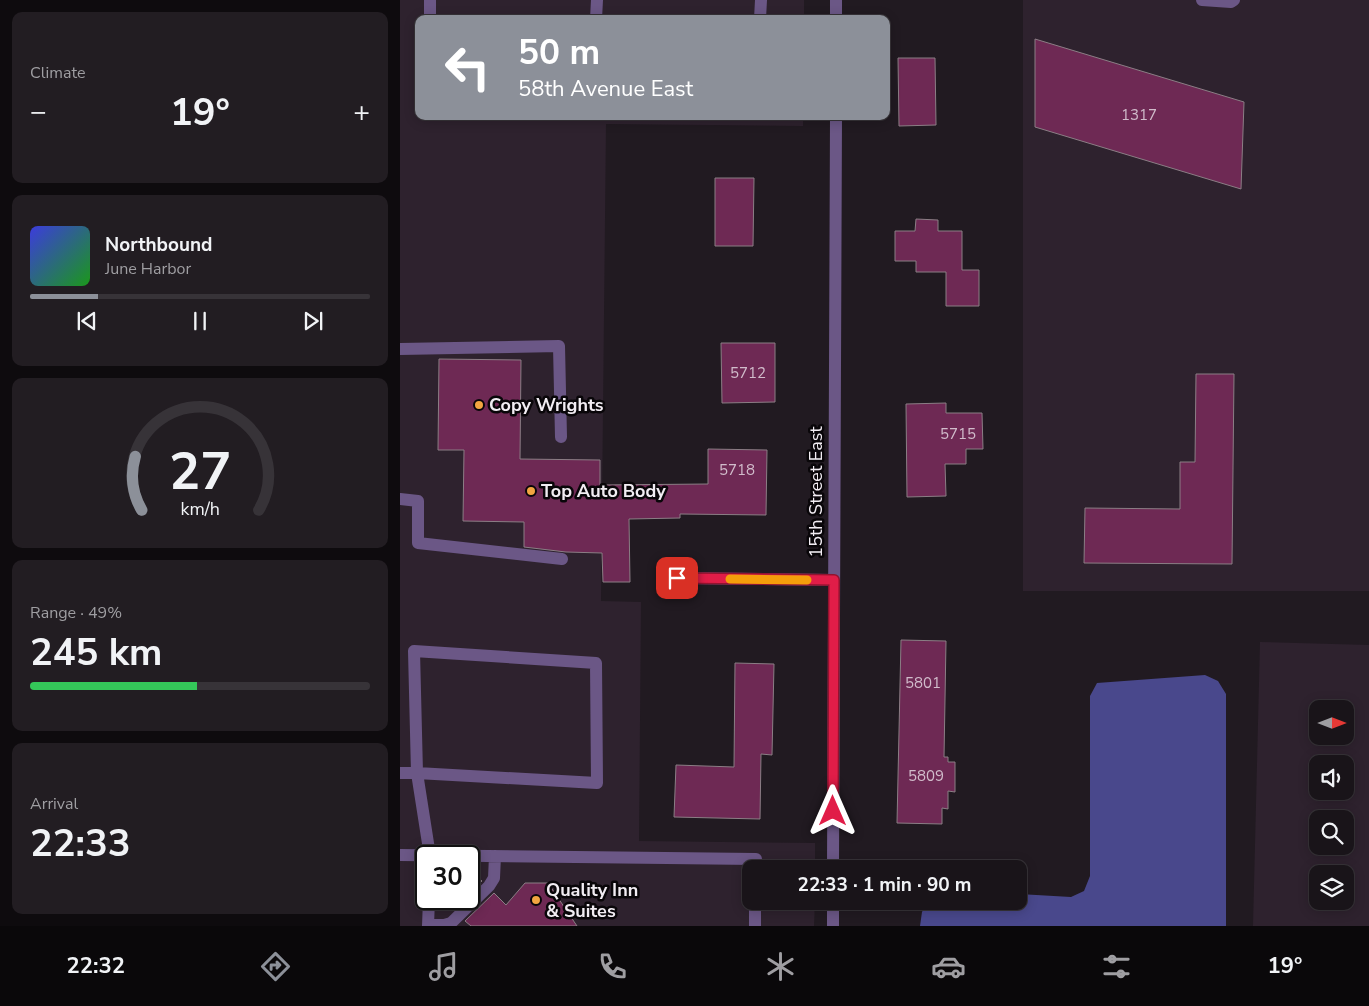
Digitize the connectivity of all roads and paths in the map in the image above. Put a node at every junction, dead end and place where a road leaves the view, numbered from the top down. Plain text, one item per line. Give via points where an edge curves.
1 (430, 0) edge
2 (597, 0) edge
3 (761, 0) edge
4 (836, 0) edge
5 (1202, 0) edge
6 (1234, 0) edge
7 (430, 15) edge
8 (596, 15) edge
9 (760, 15) edge
10 (836, 15) edge
11 (836, 120) edge
12 (400, 349) edge
13 (561, 437) dead end
14 (400, 500) edge
15 (562, 559) dead end
16 (677, 578) dead end
17 (834, 580) junction
18 (400, 773) edge
19 (417, 773) junction
20 (428, 845) edge
21 (400, 855) edge
22 (415, 856) edge
23 (480, 856) edge
24 (495, 856) junction
25 (756, 860) edge
26 (833, 860) edge
27 (429, 910) edge
28 (755, 910) edge
29 (833, 910) edge
30 (428, 925) edge
31 (755, 926) edge
32 (833, 926) edge

1 - 7 street
2 - 8 street
3 - 9 street
4 - 10 street
5 - 6 street
11 - 17 street, 15th Street East
12 - 13 street via 559,346
14 - 15 street via 418,501 418,543
16 - 17 street
17 - 26 street, 15th Street East
18 - 19 street
19 - 19 street via 414,651 596,664 597,783
19 - 20 street
21 - 22 street
23 - 24 street
24 - 25 street
24 - 30 street via 494,878 490,886 451,923
27 - 30 street
28 - 31 street
29 - 32 street

